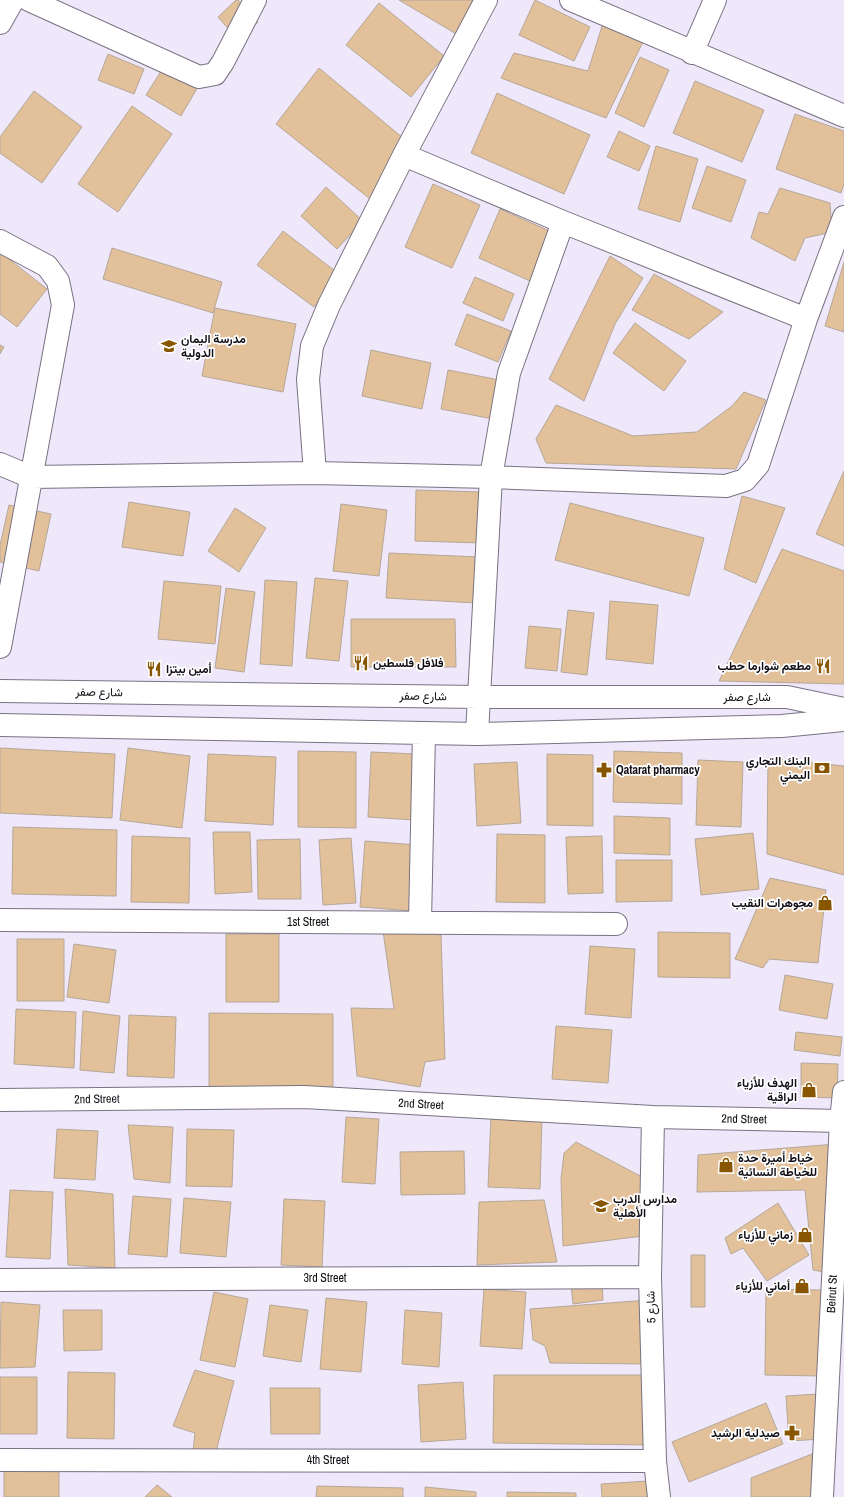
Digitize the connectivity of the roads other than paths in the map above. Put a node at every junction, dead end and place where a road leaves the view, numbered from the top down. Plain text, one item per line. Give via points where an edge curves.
1 (13, 0) edge
2 (29, 0) edge
3 (255, 0) edge
4 (486, 0) edge
5 (571, 0) edge
6 (715, 0) edge
7 (0, 23) edge
8 (692, 53) junction
9 (844, 116) edge
10 (404, 155) junction
11 (844, 218) edge
12 (563, 222) junction
13 (0, 241) edge
14 (806, 320) junction
15 (0, 464) edge
16 (315, 473) junction
17 (31, 477) junction
18 (491, 477) junction
19 (0, 647) edge
20 (0, 691) edge
21 (480, 697) junction
22 (844, 709) edge
23 (844, 720) edge
24 (0, 725) edge
25 (424, 733) junction
26 (477, 734) junction
27 (0, 920) edge
28 (420, 922) junction
29 (616, 924) dead end
30 (844, 1092) edge
31 (0, 1100) edge
32 (653, 1117) junction
33 (841, 1122) junction
34 (650, 1277) junction
35 (0, 1280) edge
36 (0, 1460) edge
37 (655, 1461) junction
38 (659, 1497) edge
39 (822, 1497) edge

1 - 7 street
2 - 3 street via 199,77 214,74 223,62
4 - 10 street
5 - 8 street
6 - 8 street
8 - 9 street
10 - 12 street
10 - 16 street via 329,305 312,346 308,379
11 - 14 street
12 - 14 street
12 - 18 street via 509,374
13 - 17 street via 47,266 58,281 63,305
14 - 18 street via 758,464 744,480 726,486
15 - 17 street
16 - 17 street
16 - 18 street
17 - 19 street
18 - 21 street
20 - 21 street, شارع صفر
21 - 22 street, شارع صفر via 787,697
21 - 26 street
23 - 26 street via 782,726
24 - 25 street
25 - 26 street
25 - 28 street
27 - 28 street, 1st Street
28 - 29 street, 1st Street
30 - 33 street, Beirut St
31 - 32 street, 2nd Street via 304,1097
32 - 33 street, 2nd Street
32 - 34 street, شارع 5
33 - 39 street, Beirut St
34 - 35 street, 3rd Street
34 - 37 street, شارع 5
36 - 37 street, 4th Street
37 - 38 street, شارع 5

